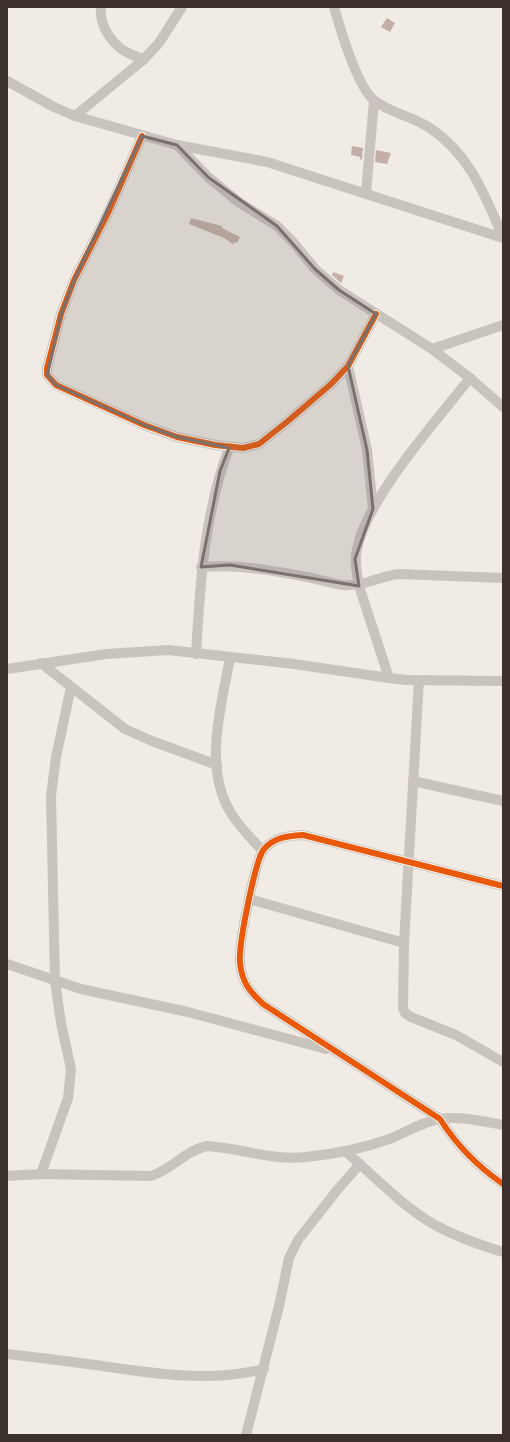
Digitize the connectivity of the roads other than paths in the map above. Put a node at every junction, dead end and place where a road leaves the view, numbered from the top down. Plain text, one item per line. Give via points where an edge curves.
1 (101, 7) edge
2 (182, 7) edge
3 (334, 7) edge
4 (143, 60) junction
5 (7, 81) edge
6 (374, 101) junction
7 (75, 116) junction
8 (142, 136) junction
9 (177, 145) junction
10 (366, 193) junction
11 (503, 237) edge
12 (376, 314) junction
13 (503, 325) edge
14 (432, 349) junction
15 (348, 366) junction
16 (470, 378) junction
17 (503, 407) edge
18 (229, 448) junction
19 (373, 509) junction
20 (202, 567) junction
21 (503, 578) edge
22 (359, 586) junction
23 (196, 654) junction
24 (230, 658) junction
25 (41, 663) junction
26 (7, 669) edge
27 (389, 678) junction
28 (419, 680) junction
29 (503, 681) edge
30 (71, 687) junction
31 (217, 765) junction
32 (413, 780) junction
33 (503, 801) edge
34 (263, 851) junction
35 (409, 862) junction
36 (503, 886) edge
37 (249, 899) junction
38 (404, 943) junction
39 (7, 964) edge
40 (55, 981) junction
41 (334, 1051) junction
42 (503, 1062) edge
43 (440, 1119) junction
44 (503, 1125) edge
45 (345, 1151) junction
46 (360, 1164) junction
47 (41, 1174) junction
48 (7, 1176) edge
49 (503, 1184) edge
50 (503, 1252) edge
51 (7, 1354) edge
52 (264, 1369) junction
53 (246, 1435) edge

1 - 4 street via 101,23 108,34 120,48
2 - 4 street via 159,43
3 - 6 street via 359,79
4 - 7 street
5 - 7 street
6 - 10 street
6 - 11 street via 429,128 459,153 474,173
7 - 8 street
8 - 9 street
8 - 18 street via 108,213 74,280 61,314 47,376 56,385 144,425 177,437
9 - 10 street via 267,162
9 - 12 street via 208,177 240,203 277,226 315,269 339,290
10 - 11 street
12 - 14 street
12 - 15 street
13 - 14 street
14 - 16 street
15 - 18 street via 294,416 259,444
15 - 19 street via 367,450
16 - 17 street
16 - 19 street via 426,433
18 - 20 street via 220,471
19 - 22 street via 355,559
20 - 22 street via 230,565 268,569 341,585
20 - 23 street
21 - 22 street via 399,574
22 - 27 street
23 - 24 street
23 - 25 street via 168,650 114,653
24 - 27 street via 294,664
24 - 31 street via 222,699
25 - 26 street
25 - 30 street
27 - 28 street
28 - 29 street
28 - 32 street
30 - 31 street via 125,728
30 - 40 street via 56,757 51,796
31 - 34 street via 223,798 232,816
32 - 33 street
32 - 35 street
34 - 35 street via 271,842 282,837 303,835
34 - 37 street via 257,864
35 - 36 street
35 - 38 street
37 - 38 street
37 - 41 street via 239,962 248,989 262,1004
38 - 42 street via 405,1013 456,1036
39 - 40 street
40 - 41 street via 188,1012
40 - 47 street via 71,1069 70,1085 68,1098
41 - 43 street
43 - 44 street via 472,1119
43 - 45 street via 376,1143
43 - 49 street via 452,1138 481,1169
45 - 46 street
45 - 47 street via 283,1158 207,1146 195,1149 162,1172 151,1176
46 - 50 street via 410,1208 434,1225 463,1239
46 - 52 street via 298,1240 289,1258
47 - 48 street
51 - 52 street via 150,1373 202,1377 246,1374
52 - 53 street

